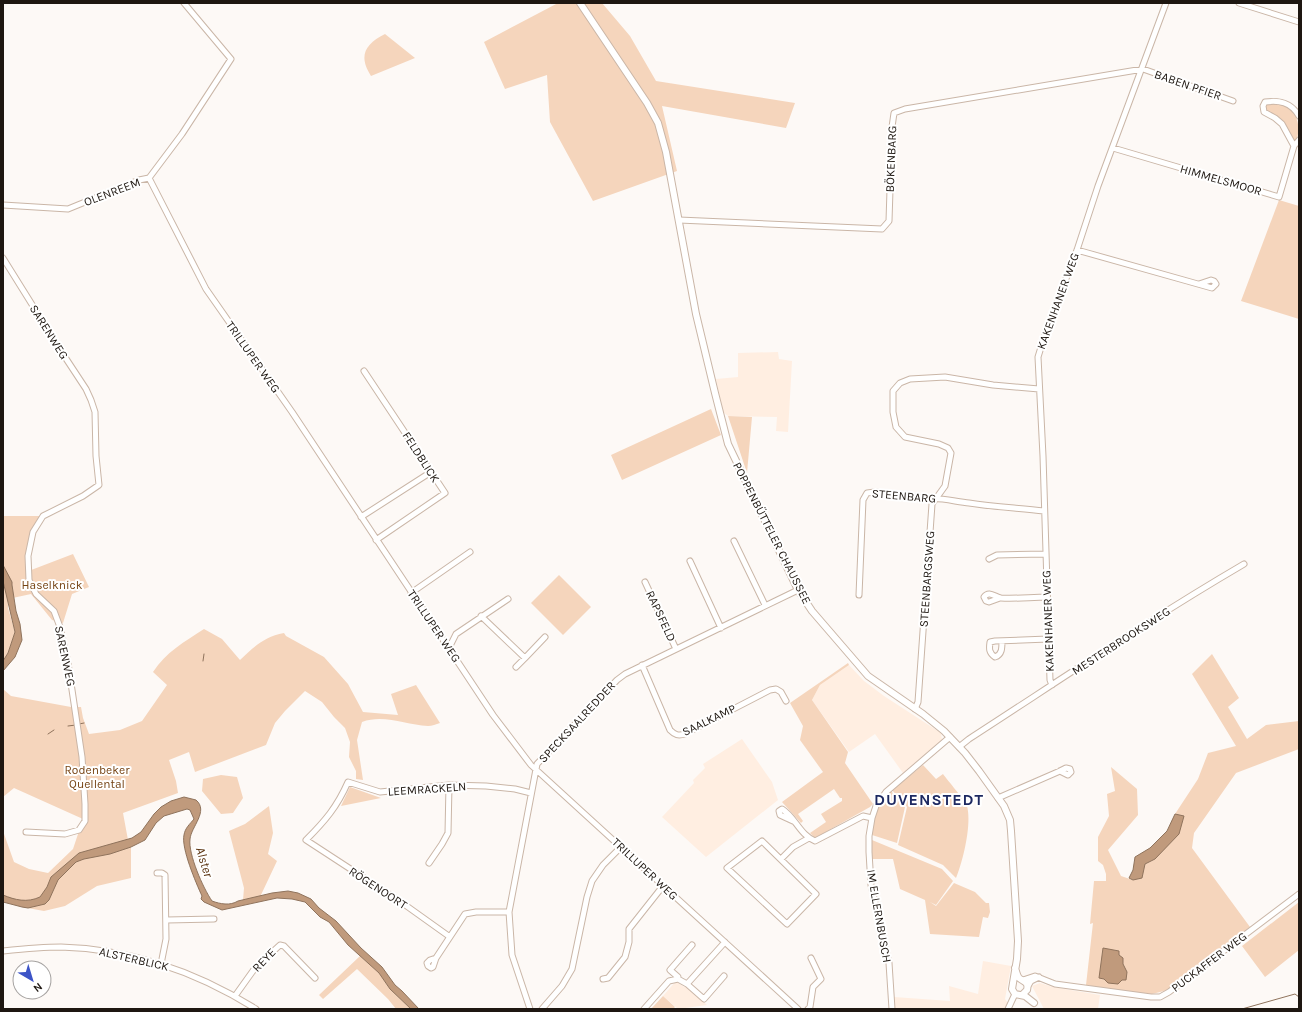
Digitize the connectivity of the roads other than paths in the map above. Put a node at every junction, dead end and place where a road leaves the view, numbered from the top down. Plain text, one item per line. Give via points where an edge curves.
1 (184, 3) edge
2 (580, 3) edge
3 (1166, 3) edge
4 (1239, 3) edge
5 (1299, 22) edge
6 (1143, 69) junction
7 (1234, 101) dead end
8 (1299, 116) edge
9 (1299, 140) edge
10 (1294, 146) junction
11 (1113, 148) junction
12 (149, 178) junction
13 (3, 205) edge
14 (679, 220) junction
15 (1077, 250) junction
16 (3, 258) edge
17 (1199, 284) dead end
18 (364, 371) dead end
19 (1039, 389) junction
20 (431, 472) junction
21 (936, 498) junction
22 (1044, 511) junction
23 (361, 517) junction
24 (376, 540) junction
25 (734, 540) dead end
26 (470, 552) dead end
27 (1046, 554) junction
28 (989, 559) dead end
29 (690, 561) dead end
30 (1244, 564) dead end
31 (645, 582) dead end
32 (798, 590) junction
33 (411, 593) junction
34 (859, 595) dead end
35 (1047, 597) junction
36 (1000, 598) dead end
37 (508, 599) dead end
38 (765, 605) junction
39 (481, 616) junction
40 (721, 628) junction
41 (545, 637) dead end
42 (1048, 639) junction
43 (1002, 641) dead end
44 (448, 646) junction
45 (676, 649) junction
46 (525, 658) junction
47 (642, 665) junction
48 (516, 667) dead end
49 (1052, 685) junction
50 (786, 701) dead end
51 (916, 709) junction
52 (950, 737) junction
53 (959, 747) junction
54 (536, 769) junction
55 (1060, 771) dead end
56 (449, 785) junction
57 (531, 793) junction
58 (998, 798) junction
59 (872, 818) junction
60 (793, 821) dead end
61 (26, 832) dead end
62 (809, 838) junction
63 (306, 840) joint
64 (621, 847) junction
65 (781, 859) junction
66 (429, 863) dead end
67 (157, 873) dead end
68 (663, 886) junction
69 (1299, 894) edge
70 (509, 912) junction
71 (214, 919) dead end
72 (167, 920) junction
73 (450, 937) junction
74 (725, 942) junction
75 (692, 945) dead end
76 (3, 951) edge
77 (436, 958) dead end
78 (811, 958) dead end
79 (161, 964) junction
80 (1015, 968) junction
81 (724, 976) dead end
82 (1039, 977) junction
83 (315, 978) dead end
84 (603, 979) dead end
85 (678, 979) junction
86 (1022, 980) junction
87 (1013, 983) junction
88 (687, 984) junction
89 (1027, 988) junction
90 (1019, 994) junction
91 (235, 996) junction
92 (1034, 1002) junction
93 (256, 1009) edge
94 (530, 1009) edge
95 (542, 1009) edge
96 (644, 1009) edge
97 (798, 1009) edge
98 (808, 1009) edge
99 (892, 1009) edge
100 (1008, 1009) edge
101 (1037, 1009) edge

1 - 12 street, OLENREEM via 231,60
2 - 14 main road, POPPENBÜTTELER CHAUSSEE via 658,123
3 - 6 street, KAKENHANER WEG
4 - 5 street
6 - 7 street, BABEN PFIER
6 - 11 street, KAKENHANER WEG
6 - 14 street, BÖKENBARG via 905,109 894,113 889,221 882,229
8 - 10 street via 1284,102 1270,101 1265,102 1263,106 1264,112 1282,124
9 - 10 street, HIMMELSMOOR
10 - 11 street, HIMMELSMOOR via 1279,197
11 - 15 street, KAKENHANER WEG
12 - 13 street, OLENREEM via 68,209
12 - 23 street, TRILLUPER WEG via 206,289
14 - 32 main road, POPPENBÜTTELER CHAUSSEE via 696,314 728,444
15 - 17 street
15 - 19 street, KAKENHANER WEG via 1038,357
16 - 61 street, SARENWEG via 86,389 95,412 99,485 43,516 33,532 28,556 28,580 36,594 54,611 60,627 82,757 86,817 84,824 75,832
18 - 20 street, FELDBLICK
19 - 21 street, STEENBARGSWEG via 945,377 910,379 900,383 893,391 892,412 896,427 905,437 939,444 948,448 951,453 945,486
19 - 22 street, KAKENHANER WEG
20 - 23 street
20 - 24 street, FELDBLICK via 445,493
21 - 22 street, STEENBARG
21 - 34 street, STEENBARG via 867,493 863,500
21 - 51 street, STEENBARGSWEG via 932,504
22 - 27 street, KAKENHANER WEG
23 - 24 street, TRILLUPER WEG
24 - 33 street, TRILLUPER WEG
25 - 38 street
26 - 33 street
27 - 28 street via 997,555
27 - 35 street, KAKENHANER WEG
29 - 40 street
30 - 49 street, MESTERBROOKSWEG
31 - 45 street, RAPSFELD
32 - 38 street, SPECKSAALREDDER
32 - 51 main road, POPPENBÜTTELER CHAUSSEE via 812,611 868,676
33 - 44 street, TRILLUPER WEG
35 - 36 street
35 - 42 street, KAKENHANER WEG
37 - 39 street
38 - 40 street, SPECKSAALREDDER
39 - 44 street via 456,634
39 - 46 street
40 - 45 street, SPECKSAALREDDER
41 - 46 street
42 - 43 street
42 - 49 street, KAKENHANER WEG
44 - 54 street, TRILLUPER WEG via 493,715
45 - 47 street, SPECKSAALREDDER
46 - 48 street
47 - 50 street, SAALKAMP via 670,730 680,736 776,688
47 - 54 street, SPECKSAALREDDER via 617,680 537,764
49 - 53 street, MESTERBROOKSWEG
51 - 52 main road, POPPENBÜTTELER CHAUSSEE
52 - 53 main road, POPPENBÜTTELER CHAUSSEE
52 - 59 street, IM ELLERNBUSCH via 886,792 876,806
53 - 58 main road, POPPENBÜTTELER CHAUSSEE
54 - 57 street, SPECKSAALREDDER
54 - 64 street, TRILLUPER WEG
55 - 58 street
56 - 57 street, LEEMRACKELN via 486,786
56 - 63 street, LEEMRACKELN via 380,792 348,782 334,810
56 - 66 street via 448,833
57 - 70 street, SPECKSAALREDDER
58 - 80 main road, POPPENBÜTTELER CHAUSSEE via 1006,810 1011,825 1018,941
59 - 62 street via 863,816 816,841
59 - 99 street, IM ELLERNBUSCH via 869,836 871,885 889,964
60 - 62 street
62 - 65 street via 793,847
63 - 73 street, RÖGENOORT
64 - 68 street, TRILLUPER WEG
64 - 95 street via 603,865 592,882 572,969 562,986
65 - 65 street via 762,841 727,868 787,924 816,894
67 - 72 street via 165,875
68 - 74 street, TRILLUPER WEG
68 - 84 street via 629,929 625,957 608,978
69 - 82 street, PUCKAFFER WEG via 1160,997 1151,998 1055,984
70 - 73 street via 465,914
70 - 94 street, SPECKSAALREDDER via 512,955
71 - 72 street
72 - 79 street
73 - 77 street
74 - 88 street
74 - 97 street, TRILLUPER WEG
75 - 85 street via 670,970
76 - 79 street, ALSTERBLICK via 76,948 116,953
78 - 98 street via 821,979 813,987
79 - 91 street, ALSTERBLICK via 202,979
80 - 86 main road
80 - 87 main road, POPPENBÜTTELER CHAUSSEE
81 - 88 street via 704,999
82 - 86 street via 1033,976
82 - 89 street via 1031,981
83 - 91 street, REYE via 284,946 280,945 255,968
85 - 88 street
85 - 96 street via 669,981
86 - 87 main road
86 - 89 main road
87 - 90 main road via 1012,989
89 - 90 main road
89 - 92 main road
90 - 92 main road
90 - 100 street
91 - 93 street, ALSTERBLICK
92 - 101 main road

